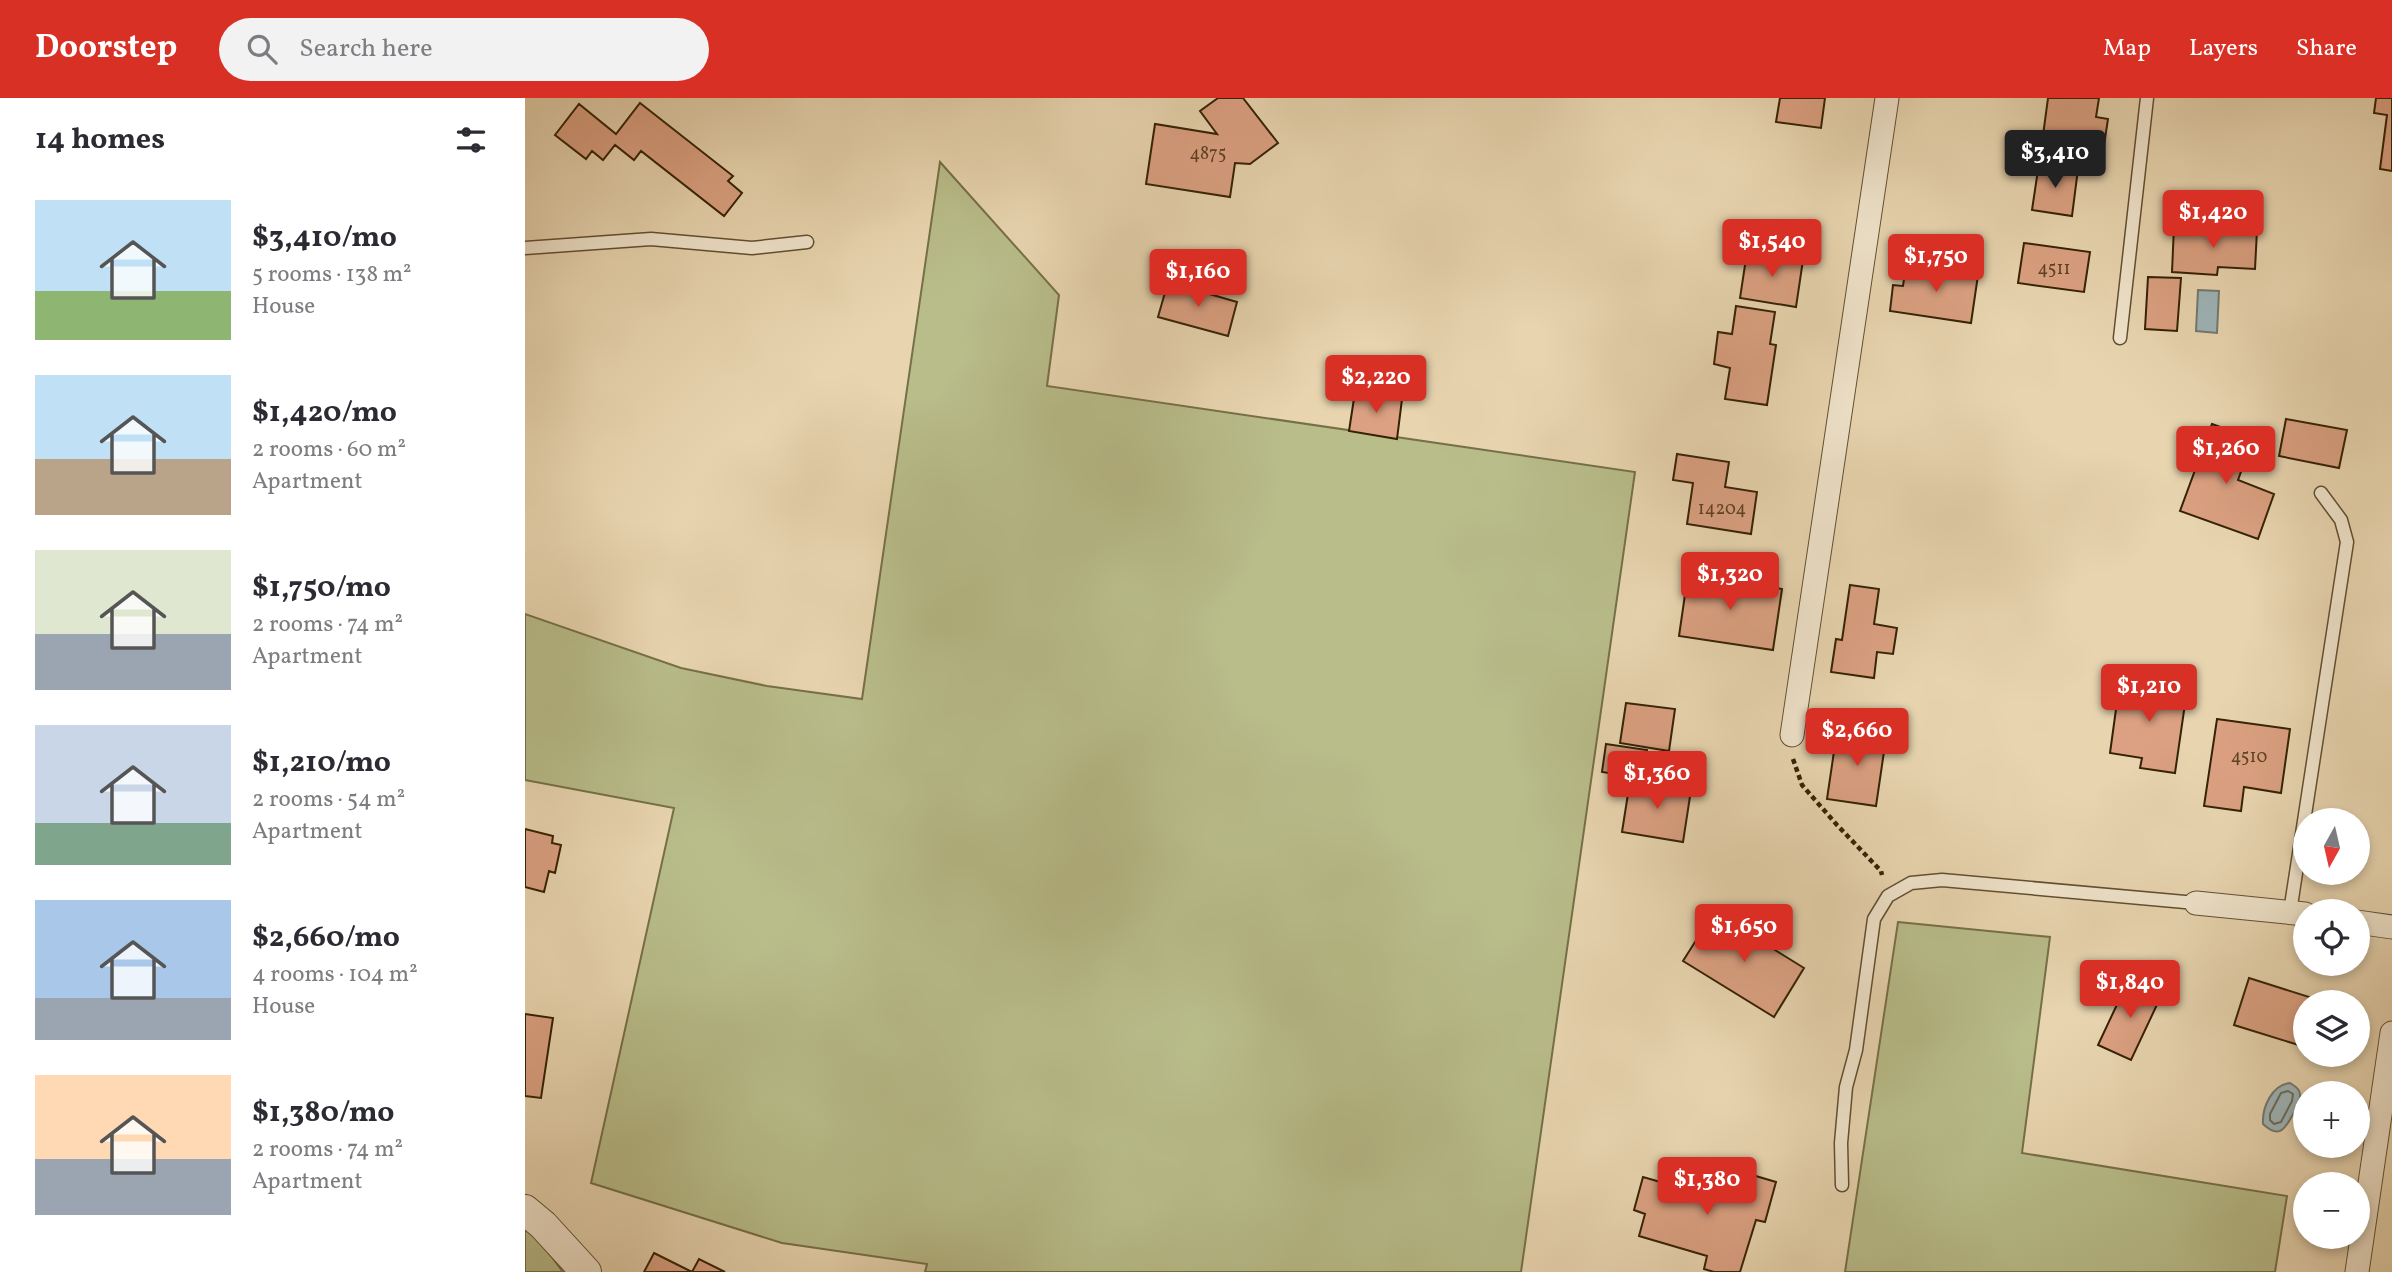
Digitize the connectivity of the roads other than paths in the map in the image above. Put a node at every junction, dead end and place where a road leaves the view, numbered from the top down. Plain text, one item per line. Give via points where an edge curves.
1 (1887, 98) edge
2 (2147, 98) edge
3 (807, 242) dead end
4 (525, 248) edge
5 (2120, 338) dead end
6 (2321, 493) dead end
7 (1792, 735) road end
8 (2300, 899) edge
9 (2196, 903) joint
10 (2293, 913) edge
11 (2370, 924) edge
12 (2392, 927) edge
13 (2392, 1033) edge
14 (1842, 1185) dead end
15 (525, 1210) edge
16 (586, 1272) edge
17 (2357, 1272) edge

1 - 7 street
2 - 5 lane
3 - 4 lane via 752,248 651,239
6 - 8 lane via 2341,520 2347,542
9 - 10 street
9 - 14 lane via 1942,880 1911,883 1888,896 1874,919 1856,1050 1846,1087
11 - 12 street
13 - 17 street
15 - 16 street

